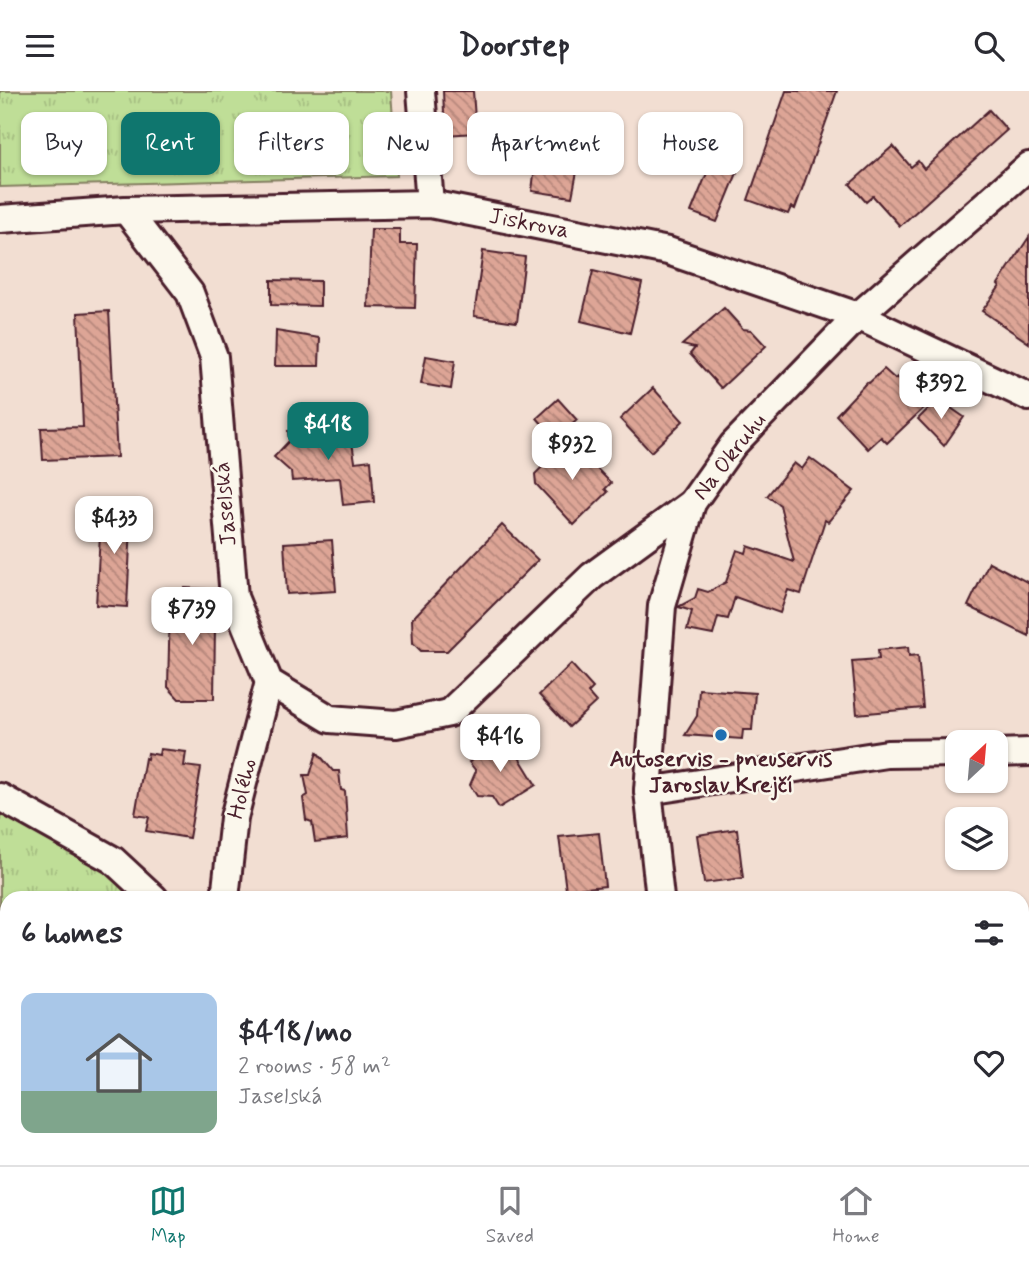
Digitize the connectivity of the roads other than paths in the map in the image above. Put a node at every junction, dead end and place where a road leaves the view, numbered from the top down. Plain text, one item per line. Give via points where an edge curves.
1 (421, 91) edge
2 (1029, 166) edge
3 (430, 204) junction
4 (127, 210) junction
5 (0, 219) edge
6 (858, 316) junction
7 (1029, 397) edge
8 (692, 503) junction
9 (269, 682) junction
10 (1029, 752) edge
11 (945, 753) edge
12 (1008, 753) edge
13 (648, 791) junction
14 (0, 797) edge
15 (146, 891) edge
16 (226, 891) edge
17 (659, 891) edge

1 - 3 street
2 - 6 street, Na Okruhu
3 - 4 street, Jiskrova
3 - 6 street, Jiskrova via 668,251
4 - 5 street, Jiskrova
4 - 9 street, Jaselská via 190,293 214,357 234,597
6 - 7 street, Jiskrova
6 - 8 street, Na Okruhu via 733,445
8 - 9 street via 592,576 449,713 397,725 330,719
8 - 13 street, Na Okruhu via 662,607
9 - 16 street, Holého via 234,818
10 - 12 street
11 - 13 street via 887,754
13 - 17 street, Na Okruhu
14 - 15 street via 113,860

